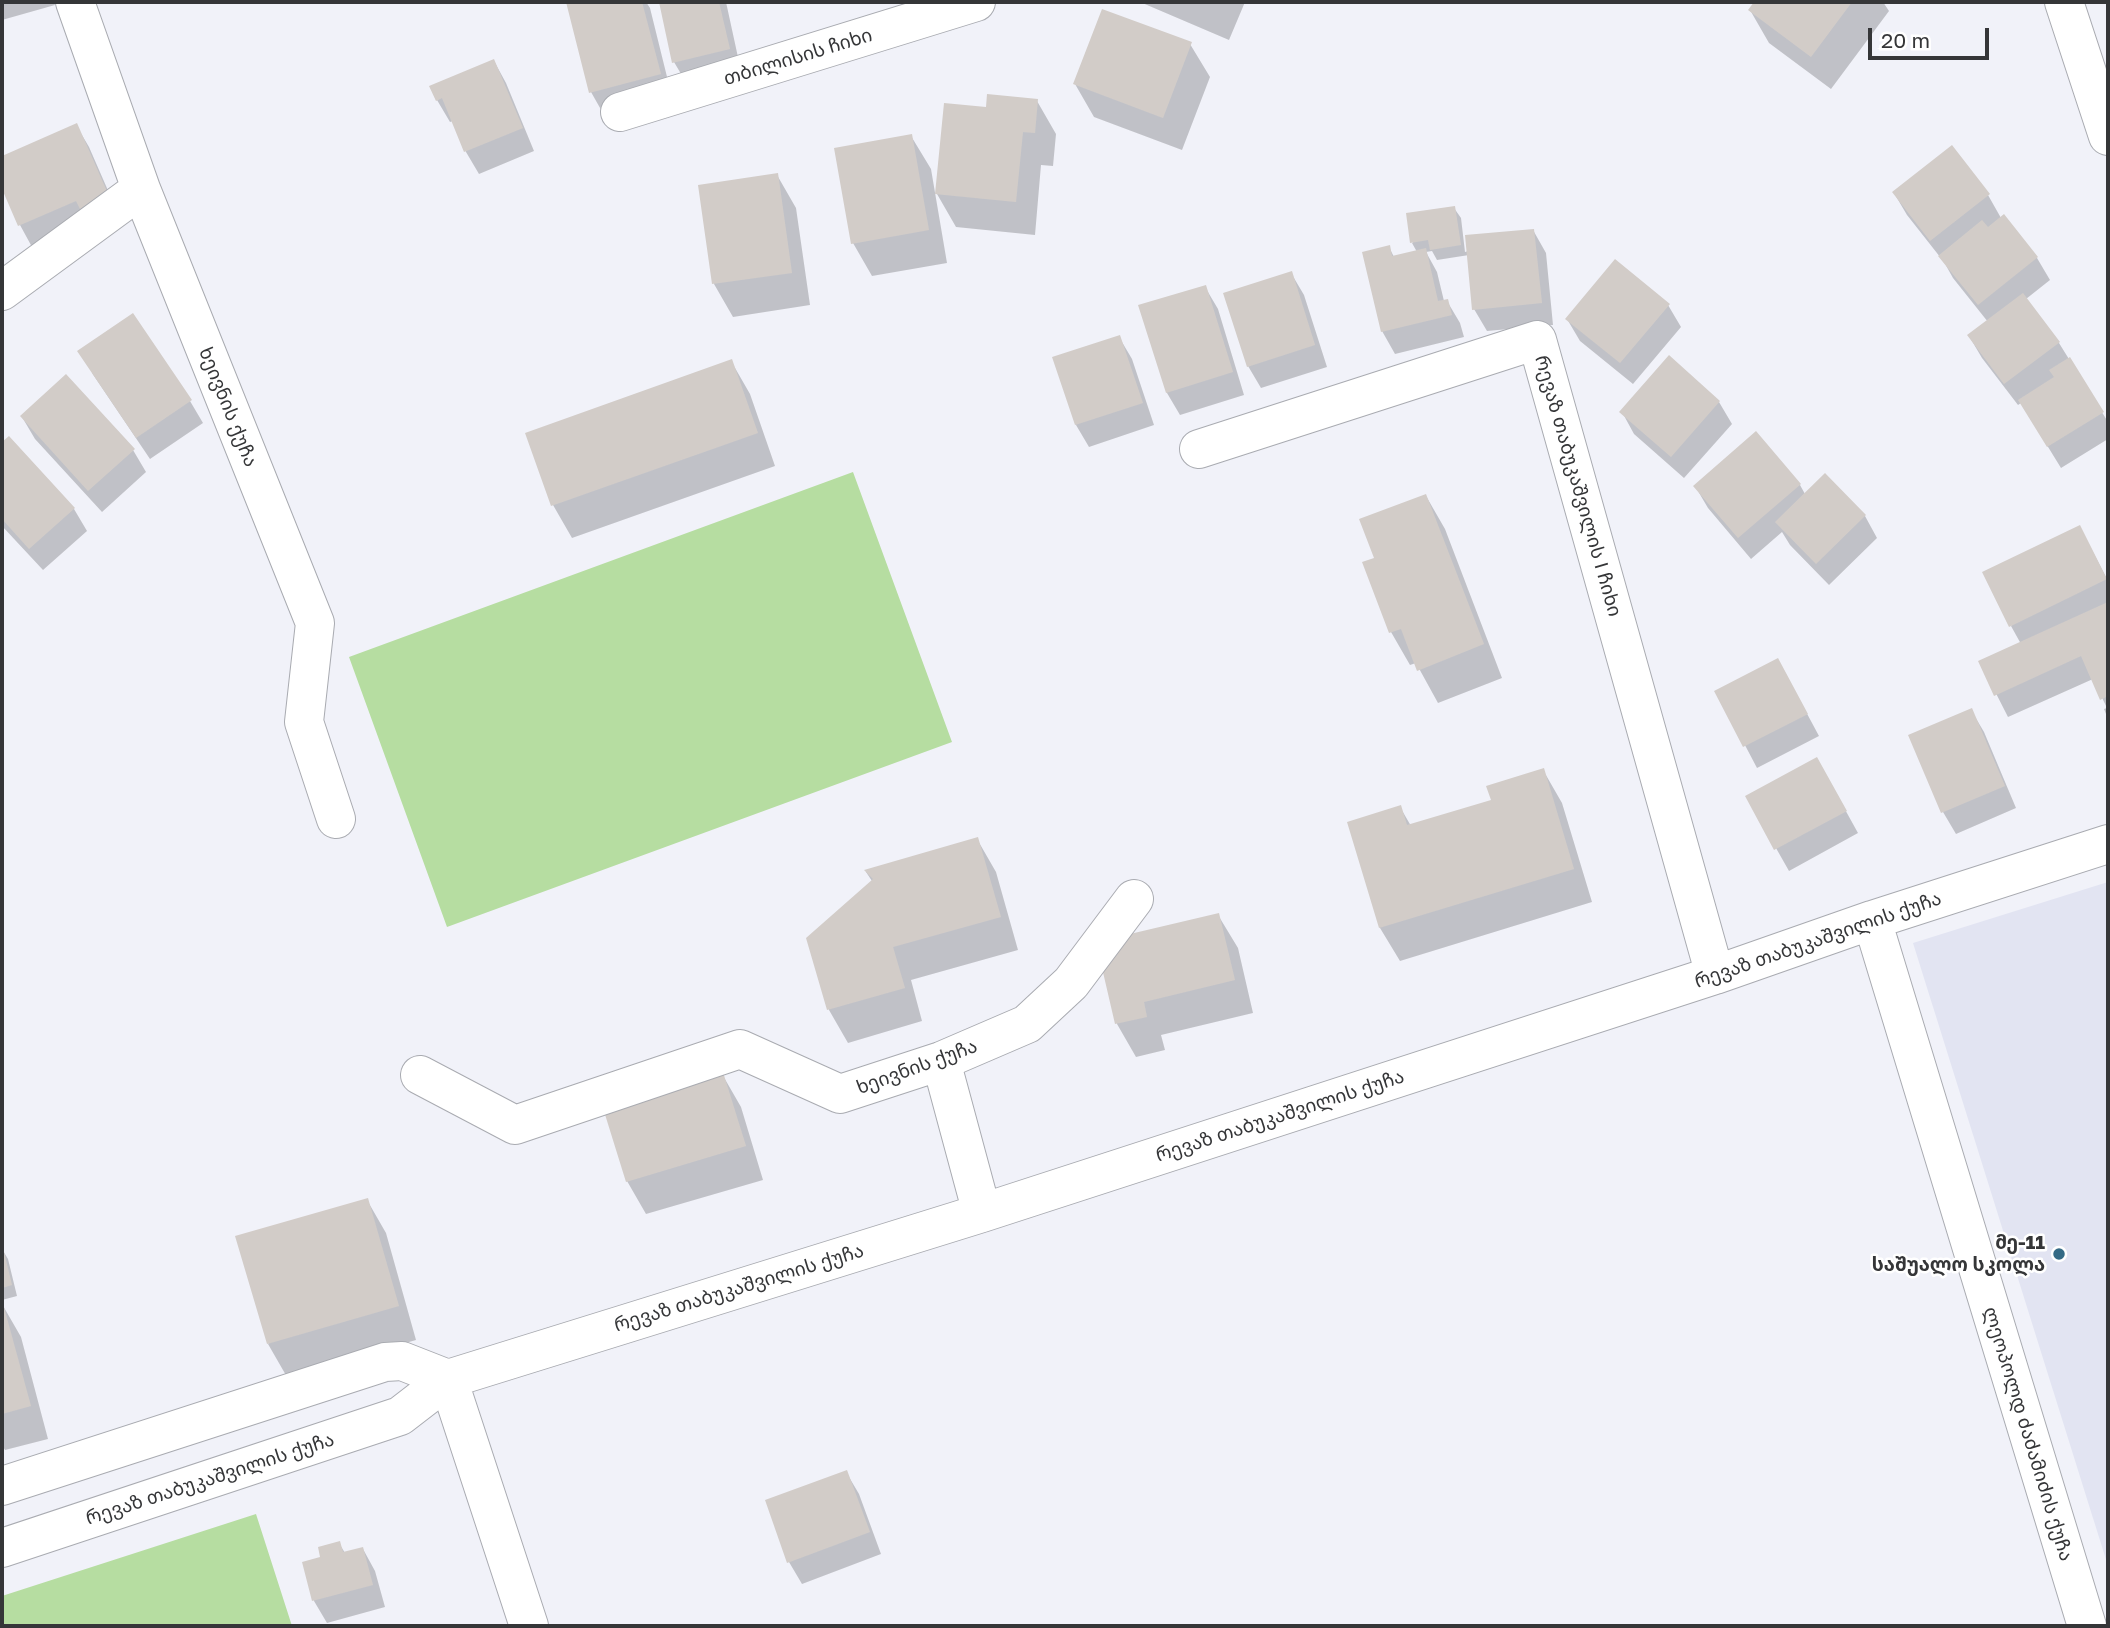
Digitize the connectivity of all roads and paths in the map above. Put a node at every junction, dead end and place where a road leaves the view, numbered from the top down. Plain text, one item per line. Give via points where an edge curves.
1 (75, 2) edge
2 (976, 2) edge
3 (2064, 2) edge
4 (620, 112) dead end
5 (2108, 136) edge
6 (141, 190) junction
7 (2, 291) edge
8 (1199, 449) dead end
9 (336, 819) dead end
10 (2108, 844) edge
11 (1135, 899) dead end
12 (1872, 920) junction
13 (1715, 975) junction
14 (941, 1062) junction
15 (420, 1075) dead end
16 (982, 1213) junction
17 (448, 1379) junction
18 (2, 1486) edge
19 (2, 1548) edge
20 (529, 1626) edge
21 (2087, 1626) edge

1 - 6 street, ხეივნის ქუჩა
2 - 4 street, თბილისის ჩიხი
3 - 5 street
6 - 7 street
6 - 9 street, ხეივნის ქუჩა via 314,623 304,722
8 - 13 street, რევაზ თაბუკაშვილის I ჩიხი via 1537,340
10 - 12 street, რევაზ თაბუკაშვილის ქუჩა
11 - 14 street, ხეივნის ქუჩა via 1071,983 1027,1024
12 - 13 street, რევაზ თაბუკაშვილის ქუჩა
12 - 21 street, ლეოპოლდ ძაძამიძის ქუჩა
13 - 16 street, რევაზ თაბუკაშვილის ქუჩა
14 - 15 street, ხეივნის ქუჩა via 840,1094 740,1049 515,1125
14 - 16 street
16 - 17 street, რევაზ თაბუკაშვილის ქუჩა
17 - 18 street via 402,1361 385,1362
17 - 19 street, რევაზ თაბუკაშვილის ქუჩა via 401,1416
17 - 20 street

